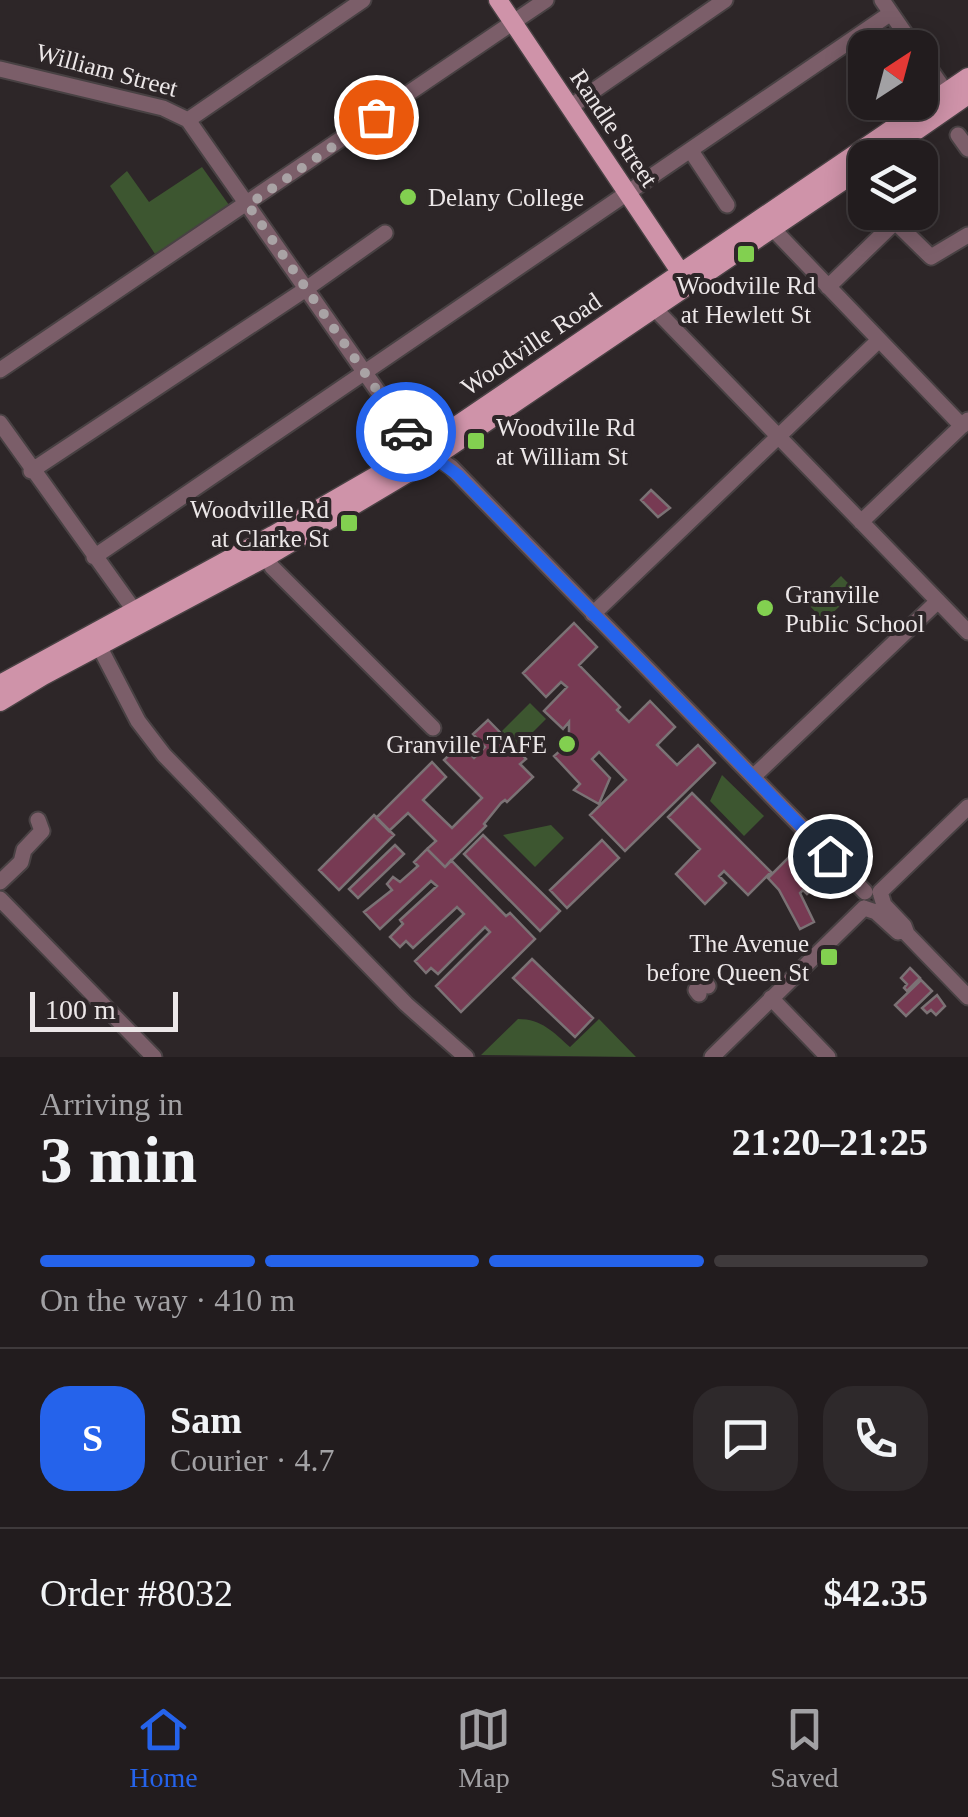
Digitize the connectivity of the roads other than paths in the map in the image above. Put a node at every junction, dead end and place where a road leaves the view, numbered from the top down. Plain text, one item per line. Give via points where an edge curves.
1 (363, 0) edge
2 (498, 0) edge
3 (546, 0) edge
4 (725, 0) edge
5 (887, 7) edge
6 (513, 23) junction
7 (903, 30) edge
8 (0, 69) edge
9 (968, 77) edge
10 (938, 81) edge
11 (946, 92) junction
12 (968, 95) edge
13 (570, 107) junction
14 (188, 120) junction
15 (903, 140) edge
16 (690, 150) junction
17 (848, 177) edge
18 (628, 193) junction
19 (248, 205) junction
20 (728, 205) dead end
21 (773, 228) junction
22 (878, 230) edge
23 (902, 230) edge
24 (386, 233) dead end
25 (968, 235) edge
26 (685, 278) junction
27 (828, 287) junction
28 (306, 289) junction
29 (654, 308) junction
30 (879, 340) junction
31 (0, 370) edge
32 (364, 373) junction
33 (965, 423) edge
34 (0, 424) edge
35 (778, 436) junction
36 (428, 453) junction
37 (31, 470) junction
38 (861, 522) junction
39 (94, 557) junction
40 (267, 557) junction
41 (938, 601) junction
42 (134, 610) junction
43 (594, 614) junction
44 (968, 632) edge
45 (99, 646) junction
46 (0, 684) edge
47 (0, 702) edge
48 (433, 728) dead end
49 (754, 777) junction
50 (968, 808) edge
51 (38, 820) dead end
52 (0, 882) edge
53 (0, 899) edge
54 (874, 902) junction
55 (968, 997) edge
56 (772, 998) junction
57 (154, 1057) edge
58 (466, 1057) edge
59 (712, 1057) edge
60 (828, 1057) edge

1 - 14 street
2 - 6 main road, Randle Street
3 - 6 street
4 - 13 street
5 - 7 street
5 - 16 street
6 - 13 main road, Randle Street
6 - 19 street
8 - 14 street, William Street via 163,108
9 - 11 main road, Woodville Road
10 - 11 street
11 - 26 main road, Woodville Road
12 - 15 main road
13 - 18 main road, Randle Street
14 - 19 street, William Street
16 - 18 street
16 - 20 street
17 - 21 main road, Woodville Road
18 - 26 main road, Randle Street
18 - 32 street
19 - 28 street, William Street
19 - 31 street via 180,244
21 - 26 main road, Woodville Road
21 - 27 street
22 - 27 street
23 - 25 street via 925,254 936,256
24 - 28 street
26 - 29 main road, Woodville Road
26 - 36 main road, Woodville Road
27 - 30 street
28 - 32 street, William Street
28 - 37 street
29 - 35 street
29 - 36 main road, Woodville Road
30 - 33 street
30 - 35 street
32 - 36 street, William Street
32 - 39 street
33 - 38 street
34 - 37 street
35 - 38 street
35 - 43 street
36 - 40 main road, Woodville Road
36 - 42 main road, Woodville Road
36 - 43 street, William Street via 451,468
37 - 39 street
38 - 41 street
39 - 42 street
40 - 45 main road, Woodville Road
40 - 48 street
41 - 44 street
41 - 49 street
42 - 46 main road, Woodville Road
43 - 49 street, William Street
45 - 47 main road, Woodville Road
45 - 58 street via 164,754 393,991
49 - 54 street, William Street
50 - 54 street
51 - 52 street via 42,832
53 - 57 street
54 - 55 street, William Street
54 - 56 street
56 - 59 street
56 - 60 street

